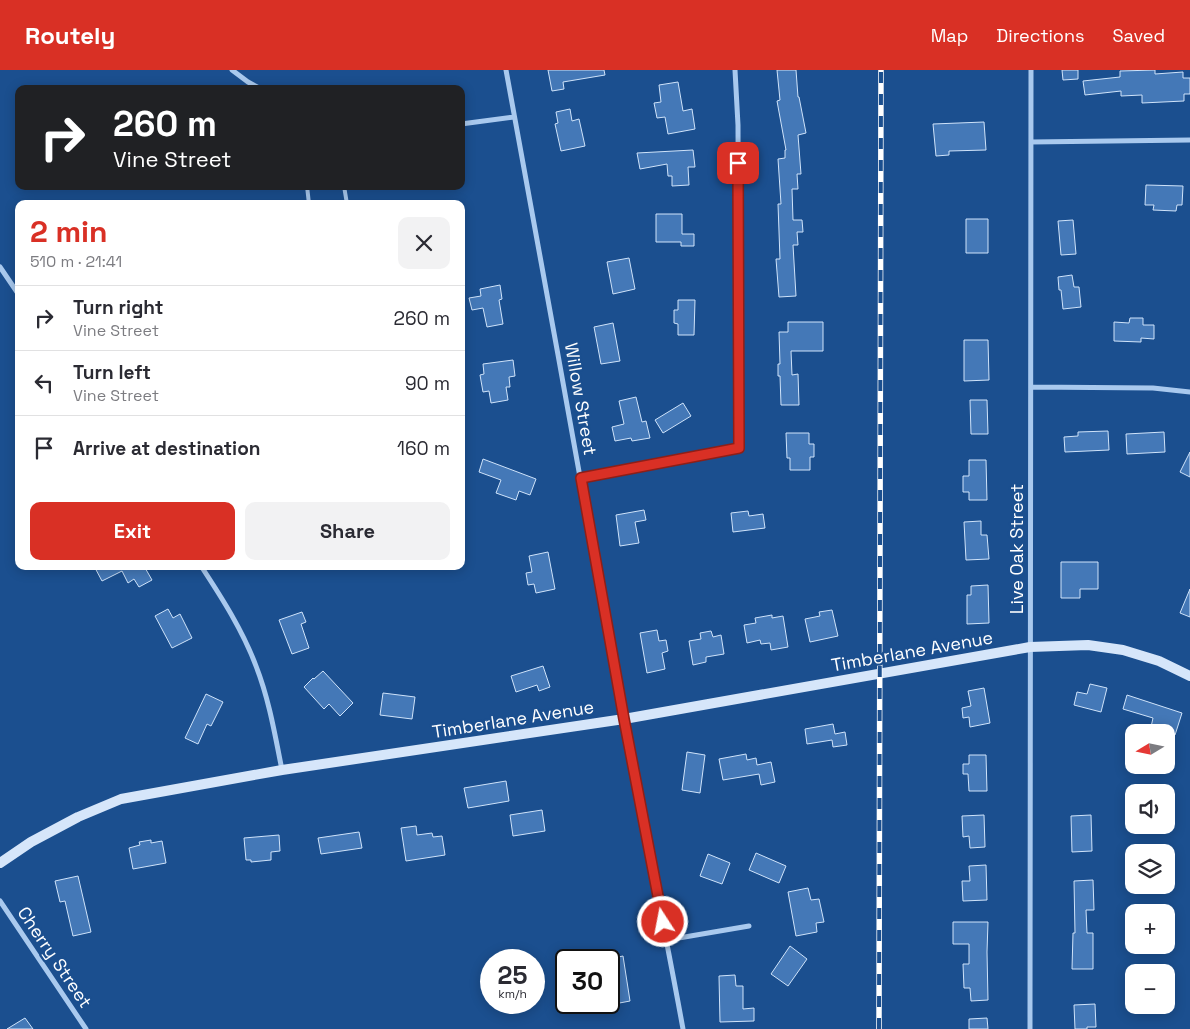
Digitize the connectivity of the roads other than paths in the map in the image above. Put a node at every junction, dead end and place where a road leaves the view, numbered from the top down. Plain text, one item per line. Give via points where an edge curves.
1 (232, 70) edge
2 (506, 70) edge
3 (735, 70) edge
4 (1031, 70) edge
5 (254, 85) edge
6 (514, 117) junction
7 (465, 123) edge
8 (1190, 140) edge
9 (1031, 142) junction
10 (0, 267) edge
11 (15, 289) edge
12 (1031, 387) junction
13 (1190, 392) edge
14 (581, 478) junction
15 (204, 570) edge
16 (1030, 647) junction
17 (1190, 676) edge
18 (624, 719) junction
19 (282, 770) junction
20 (0, 863) edge
21 (0, 900) edge
22 (749, 926) dead end
23 (667, 940) junction
24 (86, 1029) edge
25 (683, 1029) edge
26 (1030, 1029) edge

1 - 5 street
2 - 6 street, Willow Street
3 - 14 street via 739,448
4 - 9 street, Live Oak Street
6 - 7 street
6 - 14 street, Willow Street
8 - 9 street
9 - 12 street, Live Oak Street
10 - 11 street
12 - 13 street via 1153,388
12 - 16 street, Live Oak Street
14 - 18 street, Willow Street
15 - 19 street via 222,597 256,666
16 - 17 street, Timberlane Avenue via 1088,644 1123,650 1159,661
16 - 18 street, Timberlane Avenue
16 - 26 street, Live Oak Street
18 - 19 street, Timberlane Avenue
18 - 23 street, Willow Street
19 - 20 street, Timberlane Avenue via 121,799 78,817
21 - 24 street, Cherry Street
22 - 23 street
23 - 25 street, Willow Street

